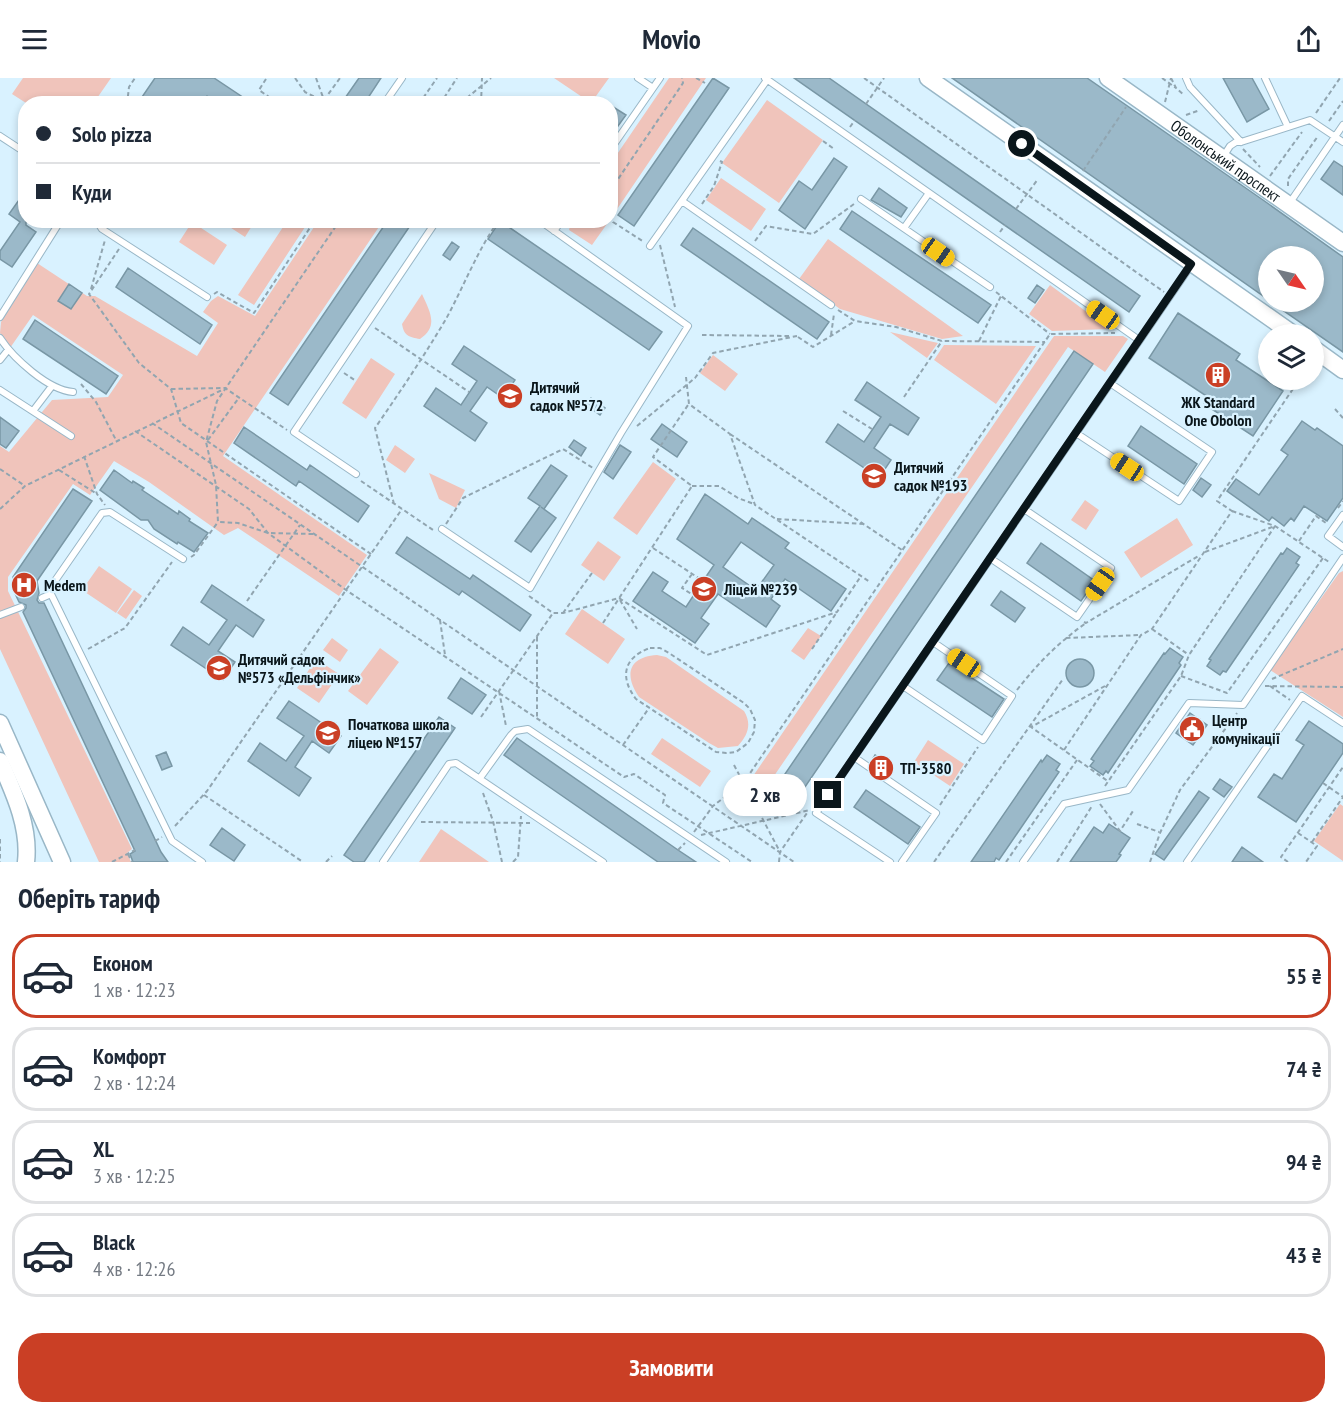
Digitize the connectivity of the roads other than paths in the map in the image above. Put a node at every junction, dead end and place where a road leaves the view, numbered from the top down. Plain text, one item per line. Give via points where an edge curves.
1 (402, 78) edge
2 (638, 78) edge
3 (660, 78) edge
4 (928, 78) edge
5 (1108, 78) edge
6 (1186, 78) edge
7 (1265, 78) edge
8 (766, 79) edge
9 (653, 88) junction
10 (390, 96) edge
11 (1343, 125) edge
12 (1288, 127) junction
13 (0, 136) edge
14 (1335, 137) junction
15 (618, 138) edge
16 (1241, 142) junction
17 (1343, 142) edge
18 (18, 148) edge
19 (1222, 158) junction
20 (929, 193) junction
21 (1288, 198) junction
22 (861, 199) road end
23 (682, 201) junction
24 (56, 228) edge
25 (103, 228) edge
26 (432, 228) edge
27 (551, 228) edge
28 (557, 228) edge
29 (904, 228) junction
30 (555, 231) junction
31 (1343, 243) edge
32 (650, 246) road end
33 (1191, 264) junction
34 (990, 287) road end
35 (207, 297) road end
36 (831, 305) dead end
37 (0, 317) edge
38 (1278, 324) edge
39 (0, 338) edge
40 (1139, 340) junction
41 (8, 350) junction
42 (1324, 357) edge
43 (0, 360) edge
44 (1343, 370) edge
45 (1110, 383) junction
46 (52, 386) junction
47 (0, 390) edge
48 (73, 392) dead end
49 (33, 411) junction
50 (1076, 433) junction
51 (71, 436) dead end
52 (356, 475) road end
53 (1024, 509) junction
54 (1343, 515) edge
55 (442, 529) road end
56 (1343, 547) edge
57 (180, 557) road end
58 (990, 558) junction
59 (1343, 558) edge
60 (51, 594) junction
61 (42, 598) dead end
62 (21, 607) dead end
63 (0, 615) edge
64 (933, 642) junction
65 (903, 686) junction
66 (0, 723) edge
67 (1343, 723) edge
68 (854, 757) junction
69 (2, 773) edge
70 (479, 777) junction
71 (26, 862) edge
72 (62, 862) edge
73 (202, 862) edge
74 (382, 862) edge
75 (603, 862) edge
76 (726, 862) edge
77 (890, 862) edge
78 (902, 862) edge
79 (1023, 862) edge
80 (1187, 862) edge

1 - 10 lane
2 - 9 lane
3 - 9 lane
4 - 33 main road
5 - 19 main road, Оболонський проспект
6 - 16 lane
7 - 12 lane
8 - 20 lane
8 - 23 lane
9 - 15 lane
11 - 14 lane
12 - 14 lane via 1310,120
12 - 16 lane
13 - 18 lane
14 - 17 lane
14 - 21 lane
16 - 19 lane via 1230,146
19 - 21 main road, Оболонський проспект
20 - 29 lane
20 - 40 lane
21 - 31 main road, Оболонський проспект
22 - 29 lane
23 - 32 lane
23 - 36 lane
24 - 37 lane
25 - 35 lane
26 - 52 lane via 294,432
27 - 30 lane
28 - 30 lane
29 - 34 lane
30 - 55 lane via 688,326 530,588
33 - 38 main road
33 - 40 lane
39 - 41 lane
40 - 45 lane
41 - 43 lane
41 - 46 lane
42 - 44 main road
45 - 50 lane
45 - 50 lane via 1212,452 1179,501
46 - 48 lane
46 - 49 lane
47 - 49 lane
49 - 51 lane
50 - 53 lane
53 - 58 lane
53 - 58 lane via 1111,568 1077,617
54 - 56 lane via 1328,536
57 - 60 lane via 110,512 102,513 50,588
58 - 64 lane
59 - 79 lane via 1243,705 1189,703 1128,790 1064,804
60 - 61 lane
60 - 73 lane via 168,834
62 - 63 lane
64 - 65 lane
64 - 65 lane via 1012,696 983,740
65 - 68 lane
66 - 72 main road
67 - 80 lane via 1302,696
68 - 77 lane via 816,813
68 - 78 lane via 936,813
69 - 71 main road via 20,812 28,846
70 - 74 lane via 460,764 449,764
70 - 75 lane
70 - 76 lane via 515,731 528,729

